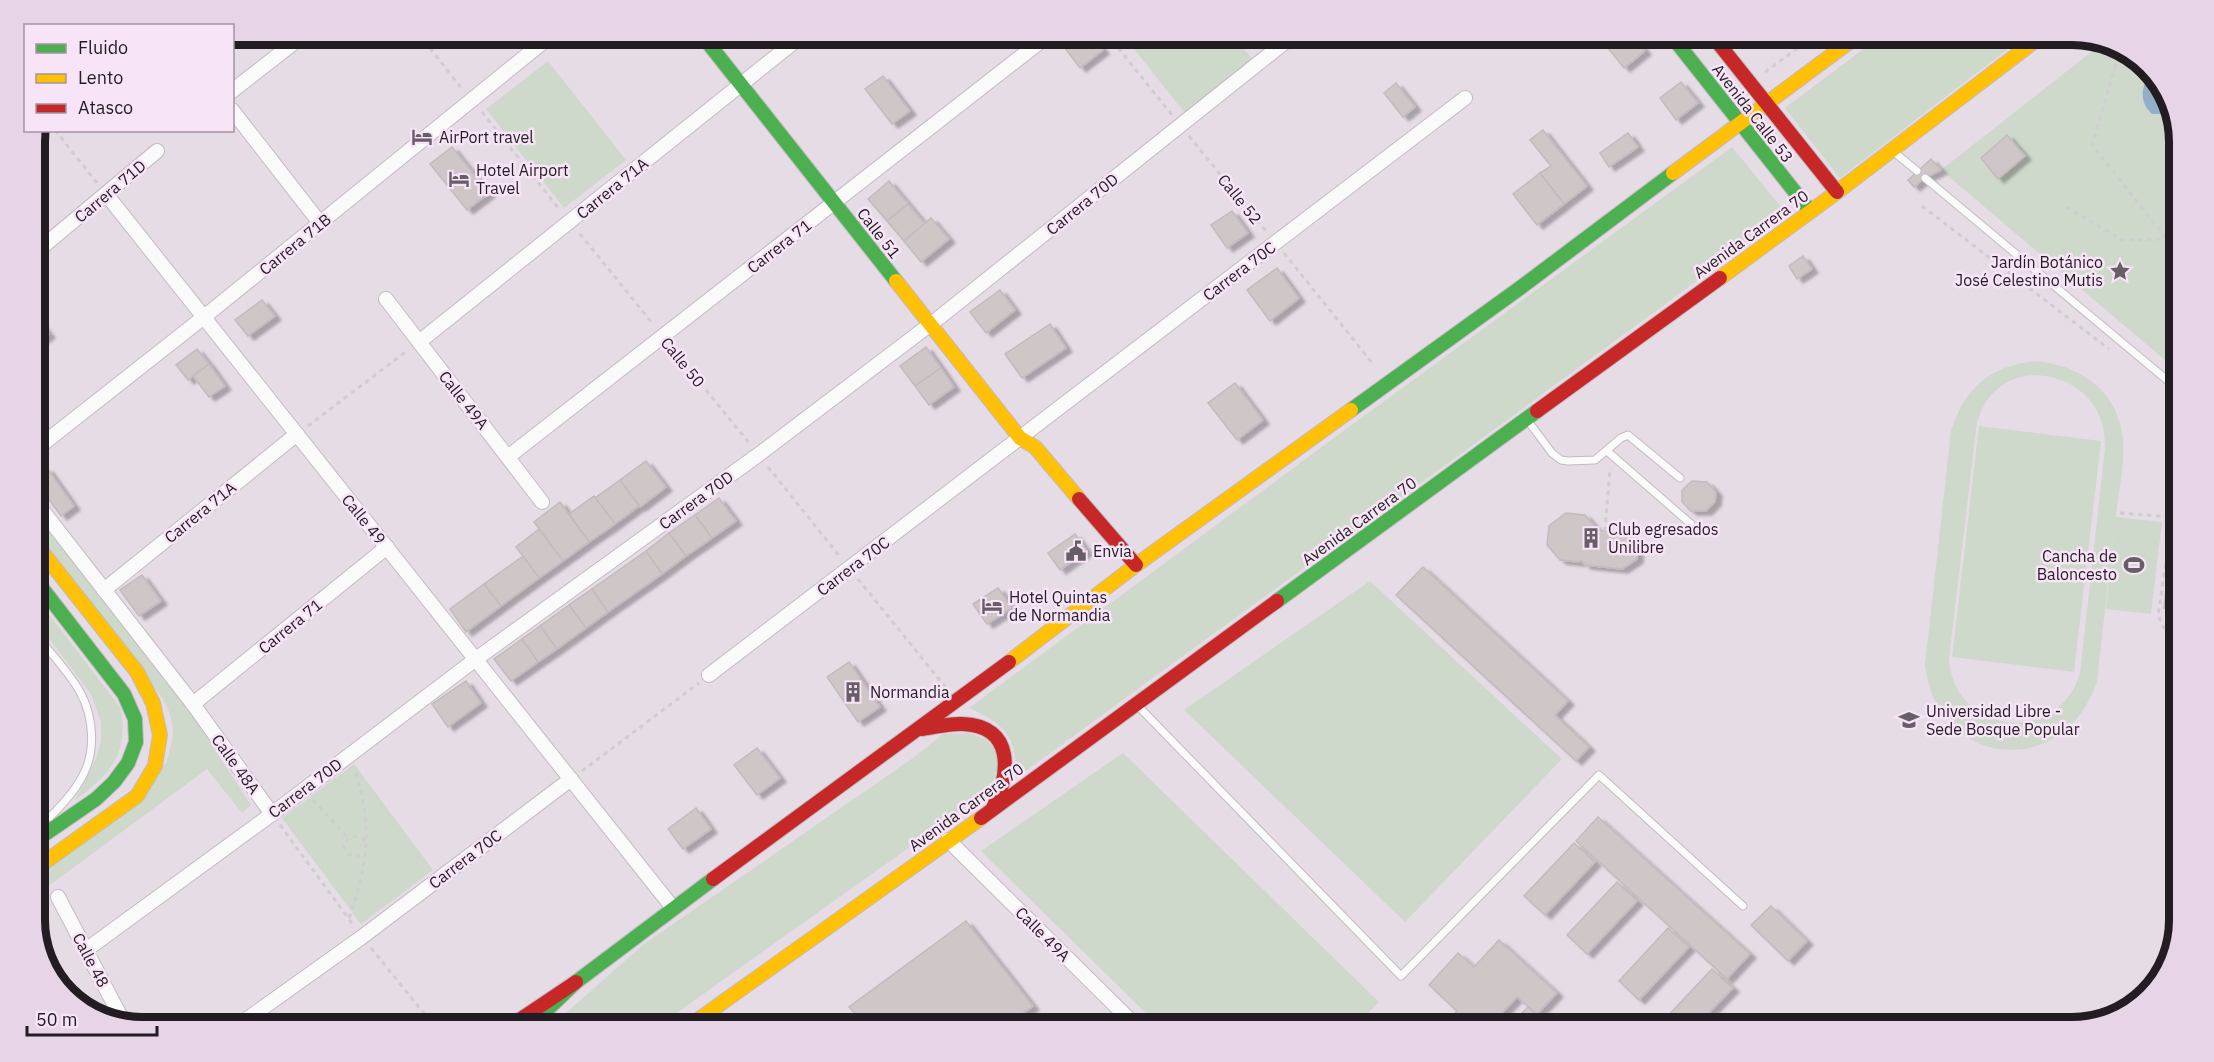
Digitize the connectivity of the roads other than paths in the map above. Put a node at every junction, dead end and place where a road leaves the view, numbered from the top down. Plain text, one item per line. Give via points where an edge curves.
1 (291, 45) edge
2 (541, 45) edge
3 (711, 45) edge
4 (723, 45) edge
5 (790, 45) edge
6 (1036, 45) edge
7 (1281, 45) edge
8 (1680, 45) edge
9 (1720, 45) edge
10 (1845, 45) edge
11 (2030, 45) edge
12 (745, 82) junction
13 (234, 90) edge
14 (1465, 98) dead end
15 (1767, 104) junction
16 (234, 113) edge
17 (1741, 124) junction
18 (1892, 150) junction
19 (157, 151) dead end
20 (1917, 171) dead end
21 (1925, 178) dead end
22 (1837, 192) junction
23 (106, 195) junction
24 (839, 199) junction
25 (1810, 211) junction
26 (320, 223) junction
27 (45, 245) edge
28 (386, 299) dead end
29 (204, 317) junction
30 (935, 321) junction
31 (419, 342) junction
32 (2169, 382) edge
33 (1526, 419) junction
34 (297, 434) junction
35 (1025, 434) junction
36 (45, 442) edge
37 (1609, 452) junction
38 (508, 457) junction
39 (1680, 478) dead end
40 (542, 501) dead end
41 (45, 514) edge
42 (1691, 524) dead end
43 (387, 547) junction
44 (45, 556) edge
45 (1136, 565) junction
46 (104, 590) junction
47 (45, 592) edge
48 (45, 647) edge
49 (476, 660) junction
50 (709, 675) road end
51 (193, 705) junction
52 (1136, 705) junction
53 (919, 730) junction
54 (571, 779) junction
55 (992, 810) junction
56 (272, 814) junction
57 (45, 823) edge
58 (45, 834) edge
59 (948, 840) junction
60 (45, 862) edge
61 (58, 897) dead end
62 (1743, 906) dead end
63 (674, 908) junction
64 (86, 950) junction
65 (576, 982) junction
66 (120, 1014) edge
67 (251, 1017) edge
68 (525, 1017) edge
69 (540, 1017) edge
70 (703, 1017) edge
71 (1126, 1017) edge

1 - 13 street
2 - 26 street, Carrera 71B
3 - 12 main road, Calle 51
4 - 12 main road, Calle 51
5 - 12 street, Carrera 71A
6 - 24 street, Carrera 71
7 - 30 street, Carrera 70D
8 - 17 main road, Avenida Calle 53
9 - 15 main road, Avenida Calle 53
10 - 15 main road
11 - 18 main road, Avenida Carrera 70
12 - 24 main road, Calle 51
12 - 31 street, Carrera 71A
14 - 35 street, Carrera 70C
15 - 17 main road
15 - 22 main road, Avenida Calle 53
16 - 26 street
17 - 25 main road, Avenida Calle 53
17 - 45 main road
18 - 20 lane
18 - 22 main road, Avenida Carrera 70
19 - 23 street, Carrera 71D
21 - 32 lane
22 - 25 main road, Avenida Carrera 70
23 - 27 street, Carrera 71D
23 - 29 street, Calle 49
24 - 30 main road, Calle 51
24 - 38 street, Carrera 71
25 - 33 main road, Avenida Carrera 70
26 - 29 street, Carrera 71B
28 - 31 street, Calle 49A
29 - 34 street, Calle 49
29 - 36 street, Carrera 71B
30 - 35 main road, Calle 51
30 - 49 street, Carrera 70D
31 - 38 street, Calle 49A
33 - 37 lane via 1561,460 1592,461
33 - 52 main road, Avenida Carrera 70
34 - 43 street, Calle 49
34 - 46 street, Carrera 71A
35 - 45 main road, Calle 51
35 - 50 street, Carrera 70C
37 - 39 lane via 1628,435
37 - 42 lane
38 - 40 street, Calle 49A
41 - 46 street, Calle 48A
43 - 49 street, Calle 49
43 - 51 street, Carrera 71
44 - 60 main road via 137,672 155,706 160,726 157,763 137,796
45 - 53 main road
46 - 51 street, Calle 48A
47 - 58 main road via 124,694 136,725 130,764 116,782
48 - 57 lane via 81,693 90,718 92,743 83,775
49 - 54 street, Calle 49
49 - 56 street, Carrera 70D
51 - 56 street, Calle 48A
52 - 55 main road, Avenida Carrera 70
52 - 62 lane via 1401,976 1599,775
53 - 55 main road via 967,724 987,730 997,739 1006,754 1007,765 1001,793
53 - 63 main road
54 - 63 street, Calle 49
54 - 67 street, Carrera 70C
55 - 59 main road, Avenida Carrera 70
56 - 64 street, Carrera 70D
59 - 70 main road, Avenida Carrera 70
59 - 71 street, Calle 49A
61 - 64 street, Calle 48
63 - 65 main road
64 - 66 street, Calle 48
65 - 68 main road
65 - 69 main road

